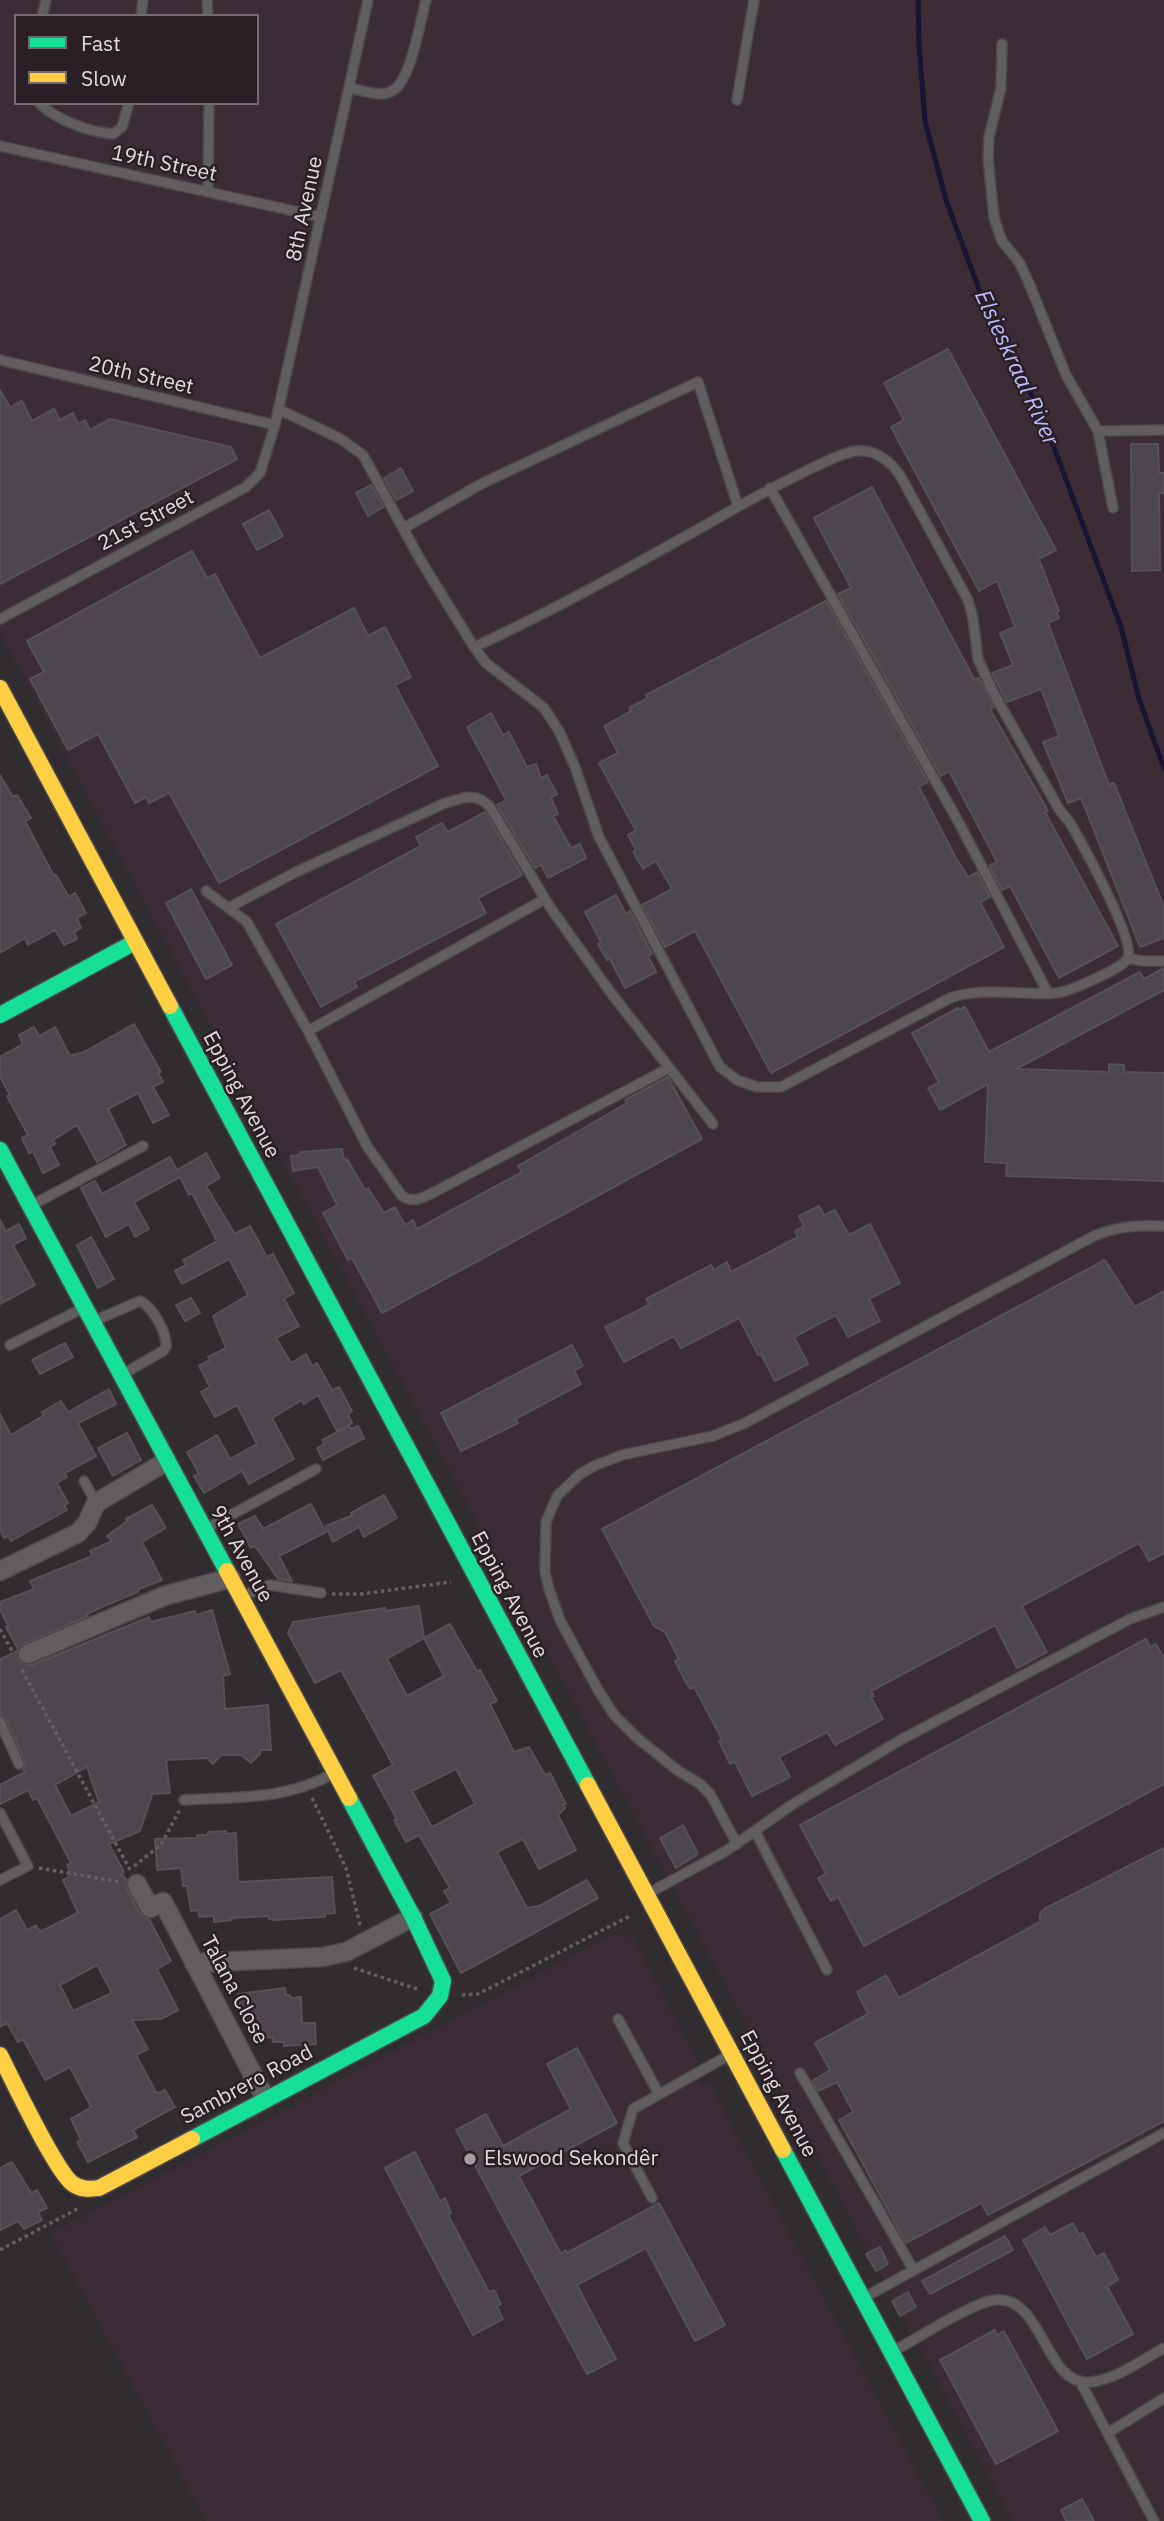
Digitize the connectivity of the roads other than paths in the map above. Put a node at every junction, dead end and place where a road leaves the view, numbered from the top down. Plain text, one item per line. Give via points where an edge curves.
1 (368, 0) edge
2 (426, 0) edge
3 (754, 0) edge
4 (1002, 44) dead end
5 (349, 88) junction
6 (737, 100) dead end
7 (41, 105) edge
8 (128, 105) edge
9 (209, 105) edge
10 (0, 146) edge
11 (208, 192) junction
12 (321, 217) junction
13 (0, 360) edge
14 (278, 409) junction
15 (275, 425) junction
16 (1164, 430) edge
17 (1098, 431) junction
18 (769, 488) junction
19 (738, 506) junction
20 (1113, 508) dead end
21 (404, 528) junction
22 (0, 619) edge
23 (474, 647) junction
24 (0, 688) edge
25 (206, 891) dead end
26 (545, 899) junction
27 (228, 908) junction
28 (135, 942) junction
29 (1128, 958) junction
30 (1164, 961) edge
31 (1048, 993) junction
32 (0, 1014) edge
33 (308, 1031) junction
34 (669, 1068) junction
35 (713, 1124) dead end
36 (143, 1146) dead end
37 (0, 1152) edge
38 (30, 1206) junction
39 (1164, 1226) edge
40 (89, 1315) junction
41 (10, 1345) dead end
42 (121, 1375) junction
43 (167, 1461) junction
44 (316, 1469) dead end
45 (85, 1481) dead end
46 (96, 1503) junction
47 (204, 1530) junction
48 (0, 1571) edge
49 (231, 1578) junction
50 (326, 1593) road end
51 (241, 1597) junction
52 (1164, 1607) edge
53 (28, 1654) dead end
54 (0, 1722) edge
55 (19, 1764) dead end
56 (335, 1773) junction
57 (184, 1800) road end
58 (0, 1813) edge
59 (755, 1831) junction
60 (737, 1844) junction
61 (133, 1877) road end
62 (0, 1880) edge
63 (647, 1894) junction
64 (413, 1917) junction
65 (194, 1963) junction
66 (827, 1970) dead end
67 (441, 1988) joint
68 (618, 2019) dead end
69 (732, 2053) junction
70 (0, 2055) edge
71 (800, 2073) dead end
72 (659, 2094) junction
73 (265, 2098) junction
74 (1164, 2133) edge
75 (652, 2198) dead end
76 (913, 2269) junction
77 (864, 2298) junction
78 (1164, 2348) edge
79 (892, 2351) junction
80 (1080, 2381) junction
81 (1164, 2399) edge
82 (1108, 2433) junction
83 (982, 2521) edge
84 (1154, 2521) edge

1 - 5 lane, 8th Avenue
2 - 5 lane via 399,86 381,94
3 - 6 lane
4 - 17 lane via 1001,88 988,158 994,218 1002,241 1029,283 1066,375
5 - 12 lane, 8th Avenue
7 - 8 lane via 49,113 113,134 122,127
9 - 11 lane
10 - 11 lane, 19th Street
11 - 12 lane, 19th Street
12 - 14 lane, 8th Avenue
13 - 15 lane, 20th Street
14 - 15 lane, 8th Avenue
14 - 21 lane via 341,439 363,455
15 - 22 lane, 21st Street via 260,473 246,487
16 - 17 lane
17 - 20 lane
18 - 19 lane
18 - 29 lane via 850,452 872,453 891,463 968,600 978,659 1001,708 1113,904 1128,944
18 - 31 lane via 958,821
19 - 21 lane via 698,382 483,483
19 - 23 lane
21 - 23 lane
23 - 31 lane via 486,663 544,708 559,731 599,837 727,1074 757,1087 781,1087 950,998 976,991
24 - 28 street, Epping Avenue
25 - 27 lane
26 - 27 lane via 490,807 475,796 443,804
26 - 33 lane
26 - 34 lane
27 - 33 lane via 247,922
28 - 32 street
28 - 63 street, Epping Avenue
29 - 30 lane
29 - 31 lane via 1070,989
33 - 34 lane via 367,1146 402,1196 414,1201
34 - 35 lane
36 - 38 lane
37 - 38 street, 9th Avenue
38 - 40 street, 9th Avenue
39 - 60 lane via 1113,1228 1094,1236 745,1423 713,1436 596,1465 557,1496 546,1522 545,1572 560,1620 615,1716 677,1770 701,1784
40 - 41 lane
40 - 42 street, 9th Avenue
40 - 42 lane via 144,1301 165,1337 163,1351
42 - 43 street, 9th Avenue
43 - 46 street
43 - 47 street, 9th Avenue
44 - 47 lane
45 - 46 lane
46 - 48 street via 78,1533
47 - 49 street, 9th Avenue
49 - 51 street, 9th Avenue
49 - 53 street via 164,1596
50 - 51 lane via 270,1585
51 - 56 street, 9th Avenue
52 - 59 lane via 1130,1619 904,1738
54 - 55 lane
56 - 57 lane via 307,1787 267,1795
56 - 64 street, 9th Avenue
58 - 62 lane via 27,1866
59 - 60 lane
59 - 66 lane
60 - 63 lane
61 - 65 street, Talana Close via 150,1909 163,1902
63 - 69 street, Epping Avenue
64 - 65 street via 346,1952
64 - 67 street, 9th Avenue
65 - 73 street, Talana Close
67 - 73 street, Sambrero Road via 424,2016
68 - 72 lane
69 - 72 lane
69 - 77 street, Epping Avenue
70 - 73 street, Sambrero Road via 58,2165 70,2182 83,2189 99,2188
71 - 76 lane
72 - 75 lane via 633,2109 623,2143
74 - 76 lane
76 - 77 lane
77 - 79 street, Epping Avenue
78 - 80 lane via 1107,2378
79 - 80 lane via 972,2308 1004,2300 1022,2308 1056,2360
79 - 83 street, Epping Avenue
80 - 82 lane
81 - 82 lane
82 - 84 lane

